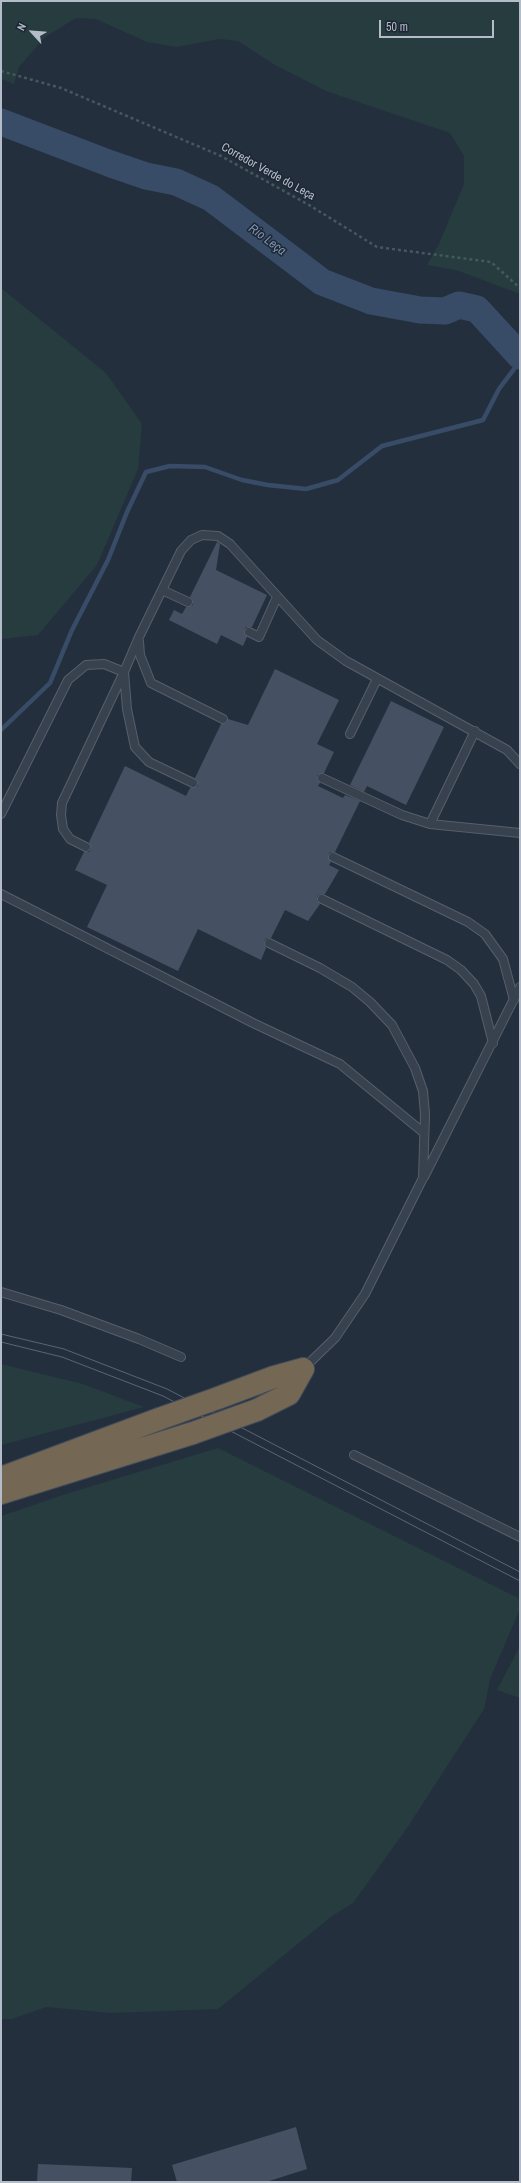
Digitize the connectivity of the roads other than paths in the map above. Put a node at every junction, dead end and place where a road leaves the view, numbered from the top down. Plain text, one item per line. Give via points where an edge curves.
1 (162, 590) junction
2 (277, 597) junction
3 (188, 602) dead end
4 (249, 632) dead end
5 (139, 637) junction
6 (124, 672) junction
7 (377, 679) junction
8 (223, 719) dead end
9 (475, 731) junction
10 (350, 734) dead end
11 (520, 764) edge
12 (322, 778) dead end
13 (193, 782) dead end
14 (1, 814) edge
15 (430, 824) junction
16 (520, 833) edge
17 (86, 847) dead end
18 (333, 857) dead end
19 (1, 894) edge
20 (322, 900) dead end
21 (269, 943) dead end
22 (520, 987) edge
23 (514, 1000) junction
24 (493, 1043) junction
25 (424, 1133) junction
26 (423, 1178) junction
27 (1, 1292) edge
28 (181, 1357) dead end
29 (303, 1370) junction
30 (354, 1456) dead end
31 (1, 1467) edge
32 (47, 1470) junction
33 (1, 1478) edge
34 (1, 1493) edge
35 (1, 1503) edge
36 (520, 1537) edge

1 - 2 lane via 181,551 191,540 202,535 218,536 230,544
1 - 3 lane
1 - 5 lane
2 - 4 lane via 258,637
2 - 7 lane via 317,640
5 - 6 lane
5 - 8 lane via 140,655 151,683
6 - 13 lane via 127,709 135,747 149,762
6 - 14 lane via 104,664 86,665 68,680
6 - 17 lane via 62,803 64,829 70,839
7 - 9 lane
7 - 10 lane
9 - 11 lane via 507,750
9 - 15 lane
12 - 15 lane via 402,815
15 - 16 lane
18 - 23 lane via 468,922 485,934 503,959
19 - 25 lane via 253,1023 340,1064
20 - 24 lane via 447,960 461,970 481,996
21 - 25 lane via 352,987 392,1025 415,1068 423,1091
22 - 23 lane
23 - 24 lane
24 - 26 lane
25 - 26 lane
26 - 29 lane via 365,1294 335,1338
27 - 28 lane via 61,1310
29 - 32 highway, bridge via 274,1377 159,1419
29 - 32 highway, bridge via 289,1394 256,1410 193,1433
30 - 36 lane
31 - 32 highway via 14,1463
32 - 33 highway
32 - 34 highway
32 - 35 highway

